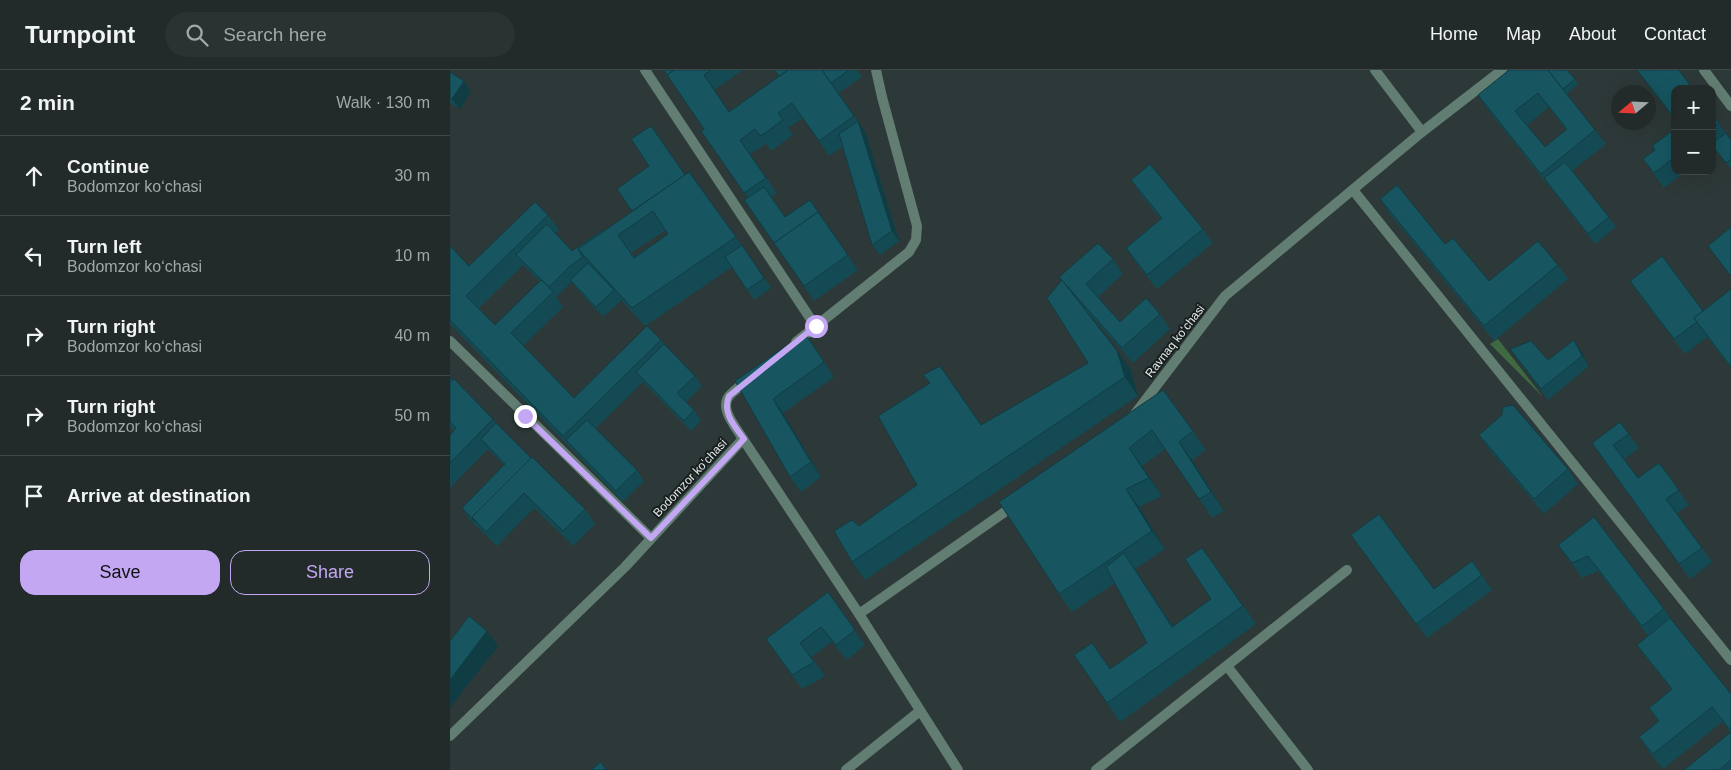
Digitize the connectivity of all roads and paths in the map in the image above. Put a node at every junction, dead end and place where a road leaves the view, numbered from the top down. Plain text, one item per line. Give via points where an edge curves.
1 (645, 70) edge
2 (876, 70) edge
3 (1375, 70) edge
4 (1502, 70) edge
5 (1704, 70) edge
6 (1731, 106) edge
7 (1422, 132) junction
8 (1353, 190) junction
9 (816, 326) junction
10 (450, 340) edge
11 (785, 351) edge
12 (756, 374) edge
13 (1128, 423) edge
14 (744, 439) junction
15 (1026, 497) edge
16 (651, 538) junction
17 (1347, 570) dead end
18 (858, 614) junction
19 (1731, 660) edge
20 (1227, 666) junction
21 (920, 711) junction
22 (450, 736) edge
23 (846, 770) edge
24 (958, 770) edge
25 (1096, 770) edge
26 (1308, 770) edge

1 - 9 street
2 - 9 street via 917,226 916,240 909,252
3 - 7 street
4 - 7 street, Ravnaq koʻchasi
5 - 6 street
7 - 8 street, Ravnaq koʻchasi
8 - 13 street, Ravnaq koʻchasi via 1225,296
8 - 19 street
9 - 11 street
10 - 16 street
12 - 14 street, Bodomzor koʻchasi via 729,396 725,405 728,416
14 - 16 street, Bodomzor koʻchasi
14 - 18 street
15 - 18 street
16 - 22 street, Bodomzor koʻchasi
17 - 20 street
18 - 21 street
20 - 25 street
20 - 26 street
21 - 23 street
21 - 24 street

